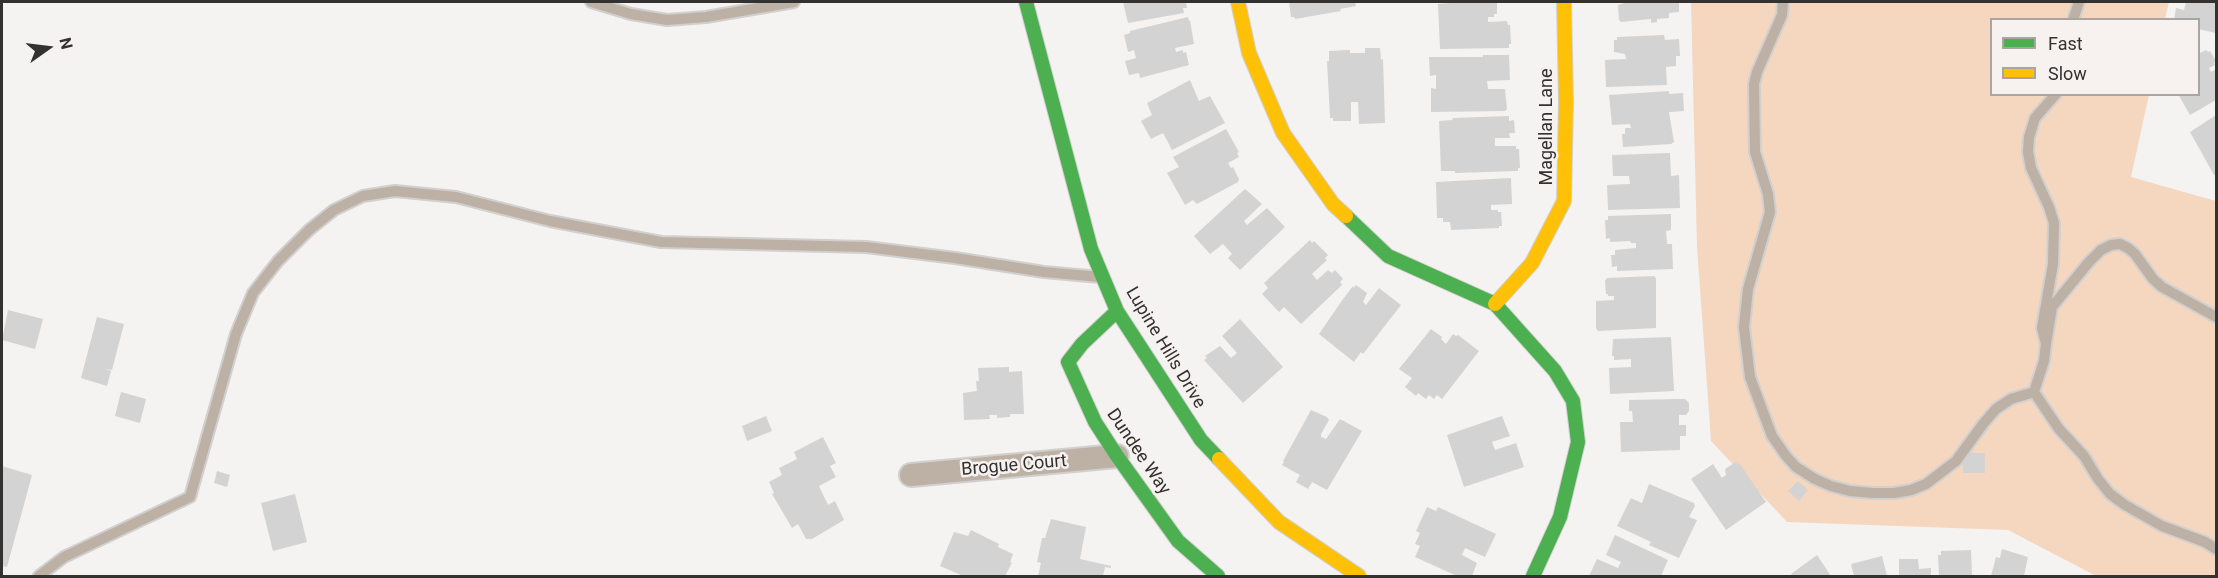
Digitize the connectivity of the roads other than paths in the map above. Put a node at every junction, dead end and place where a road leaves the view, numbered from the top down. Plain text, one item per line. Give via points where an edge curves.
1 (591, 2) edge
2 (794, 2) edge
3 (1026, 2) edge
4 (1238, 2) edge
5 (1564, 2) edge
6 (1783, 2) edge
7 (2079, 2) edge
8 (2074, 18) edge
9 (2054, 96) edge
10 (1103, 277) junction
11 (1495, 304) junction
12 (1117, 311) junction
13 (2217, 317) edge
14 (2046, 344) junction
15 (2034, 392) junction
16 (1117, 456) junction
17 (911, 475) dead end
18 (2217, 549) edge
19 (39, 576) edge
20 (1218, 576) edge
21 (1359, 576) edge
22 (1533, 576) edge

1 - 2 lane via 666,20
3 - 10 street, Lupine Hills Drive via 1091,249
4 - 11 street via 1249,53 1283,133 1333,204 1389,256
5 - 11 street, Magellan Lane via 1564,201 1532,263
6 - 15 lane via 1782,15 1754,84 1755,152 1770,212 1748,289 1744,327 1750,377 1772,436 1797,467 1815,479 1850,490 1894,493 1926,484 1942,473 1996,409 2010,399
7 - 8 lane
9 - 14 lane via 2035,118 2028,144 2031,168 2054,223 2053,264 2042,328
10 - 12 street, Lupine Hills Drive
10 - 19 lane via 866,247 661,243 549,221 456,197 395,191 363,196 334,210 309,230 253,292 236,334 190,497 64,557
11 - 22 street via 1555,371 1573,401 1578,442 1560,517
12 - 16 street, Dundee Way via 1068,362 1095,422
12 - 21 street, Lupine Hills Drive via 1201,440 1279,522
13 - 14 lane via 2162,287 2128,248 2111,245 2089,261 2052,307
14 - 15 lane
15 - 18 lane via 2110,495 2162,526
16 - 17 street, Brogue Court
16 - 20 street, Dundee Way via 1178,541

